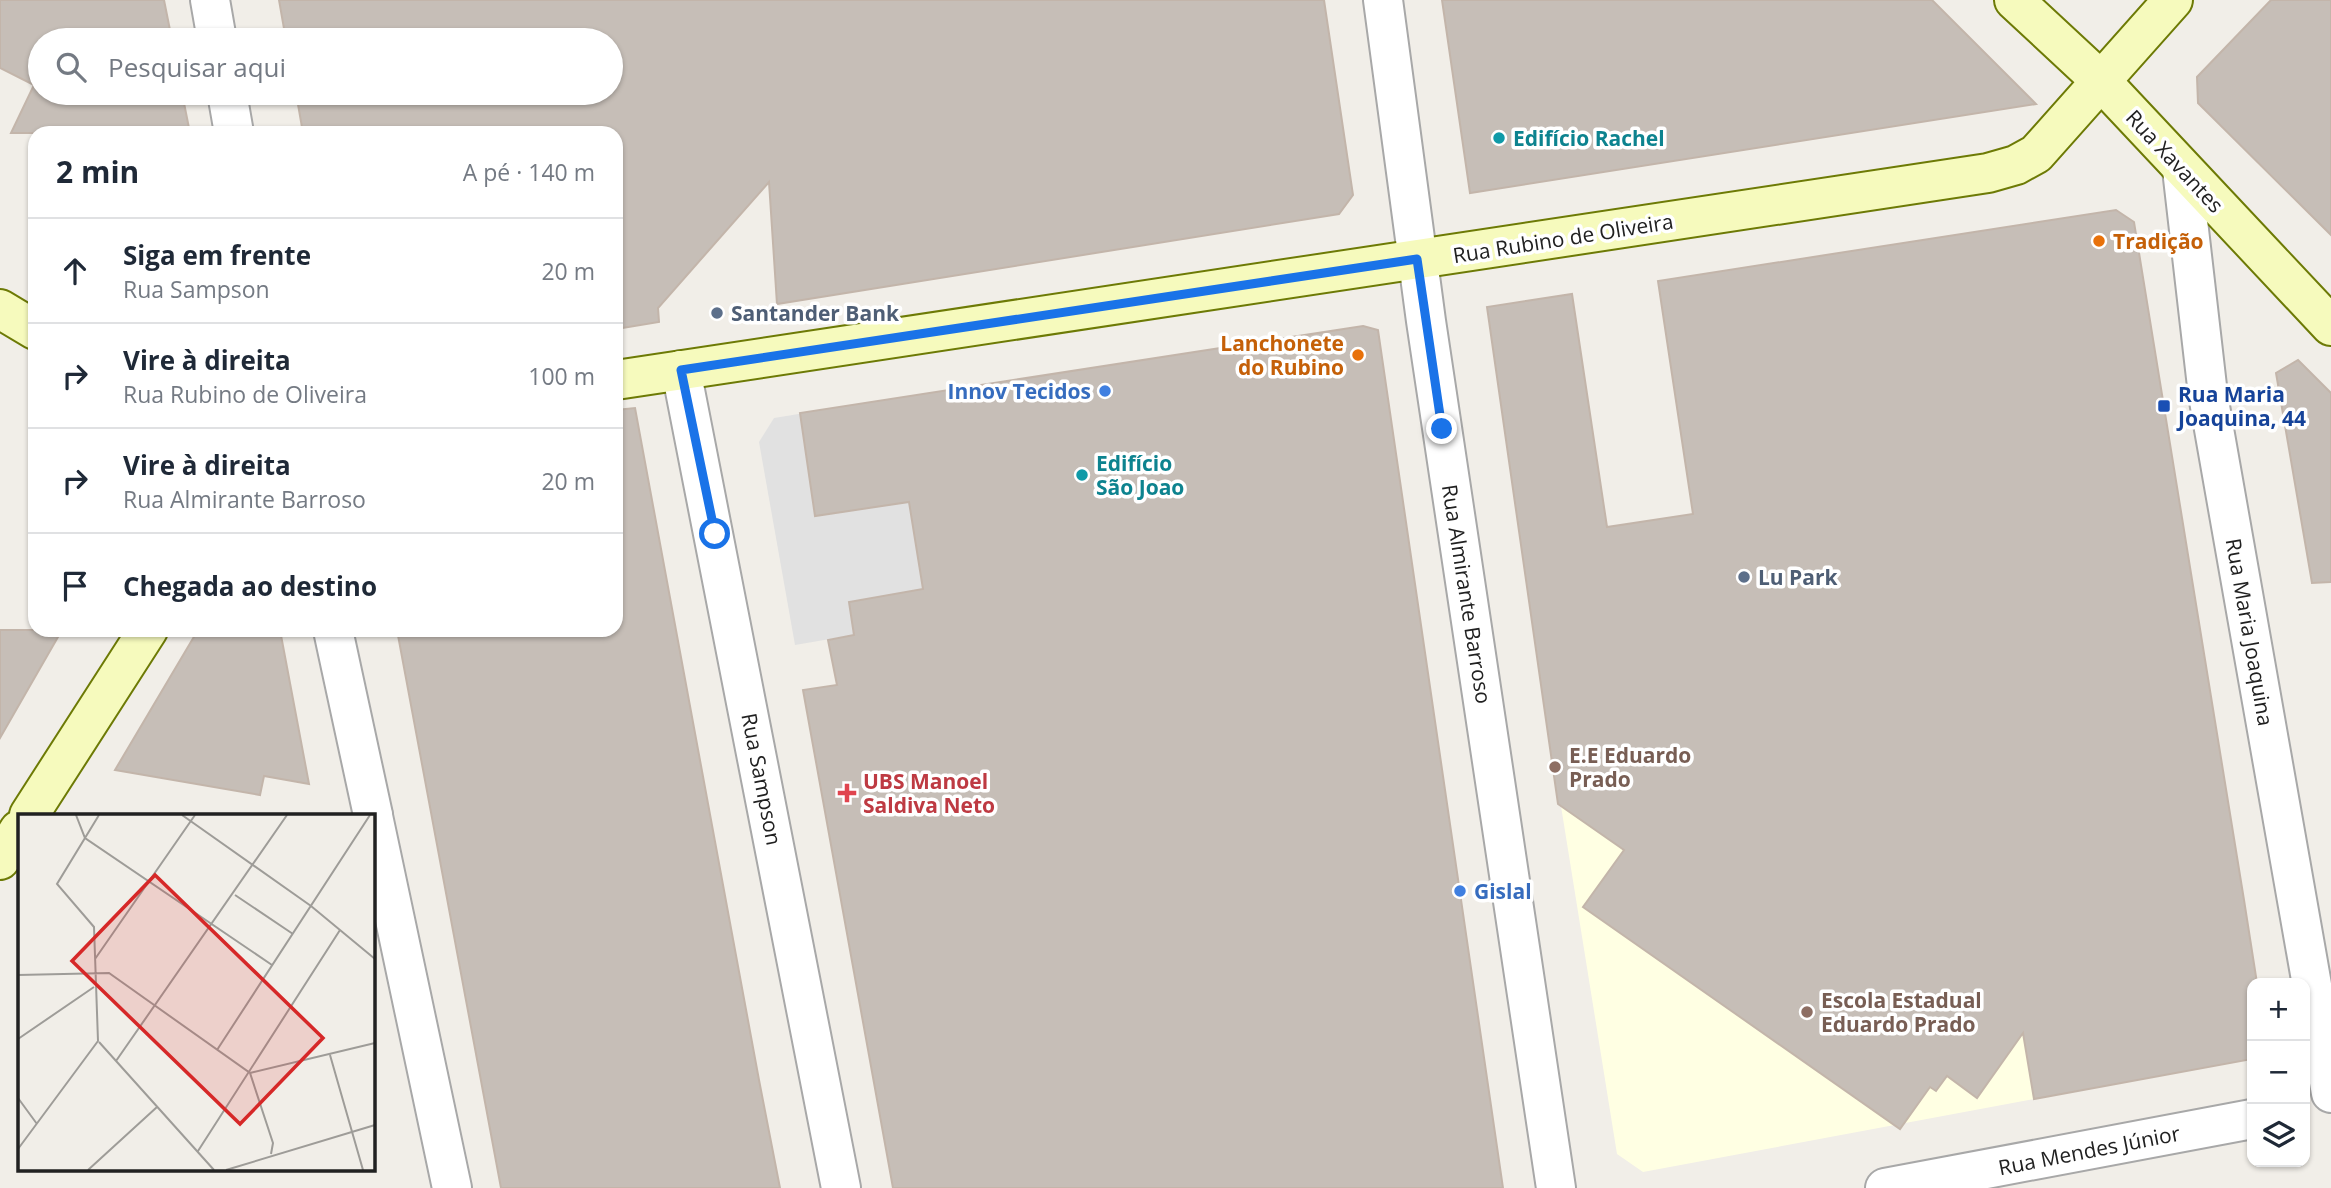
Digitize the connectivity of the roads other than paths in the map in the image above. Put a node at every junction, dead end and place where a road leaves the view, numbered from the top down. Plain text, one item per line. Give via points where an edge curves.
1 (210, 0) edge
2 (1383, 0) edge
3 (2014, 0) edge
4 (2173, 0) edge
5 (215, 28) edge
6 (2100, 80) junction
7 (229, 105) edge
8 (233, 126) edge
9 (2182, 169) junction
10 (1417, 259) junction
11 (0, 309) edge
12 (28, 326) edge
13 (2331, 326) edge
14 (681, 370) junction
15 (623, 379) edge
16 (143, 637) edge
17 (335, 637) edge
18 (30, 814) edge
19 (373, 814) edge
20 (374, 821) edge
21 (18, 832) edge
22 (0, 860) edge
23 (2331, 1093) edge
24 (2331, 1105) edge
25 (2310, 1108) edge
26 (2247, 1120) edge
27 (452, 1188) edge
28 (842, 1188) edge
29 (1556, 1188) edge
30 (1885, 1188) edge

1 - 5 street
2 - 10 street, Rua Almirante Barroso
3 - 6 main road, Rua Xavantes
4 - 6 main road, Rua Rubino de Oliveira
6 - 9 main road, Rua Xavantes
6 - 10 main road, Rua Rubino de Oliveira via 2036,154 1987,173
7 - 8 street
9 - 13 main road, Rua Xavantes
9 - 23 street, Rua Maria Joaquina via 2208,394
10 - 14 main road, Rua Rubino de Oliveira
10 - 29 street, Rua Almirante Barroso
11 - 12 main road
14 - 15 main road, Rua Rubino de Oliveira
14 - 28 street, Rua Sampson
16 - 18 main road
17 - 19 street
20 - 27 street
21 - 22 main road
24 - 25 street
26 - 30 street, Rua Mendes Júnior

